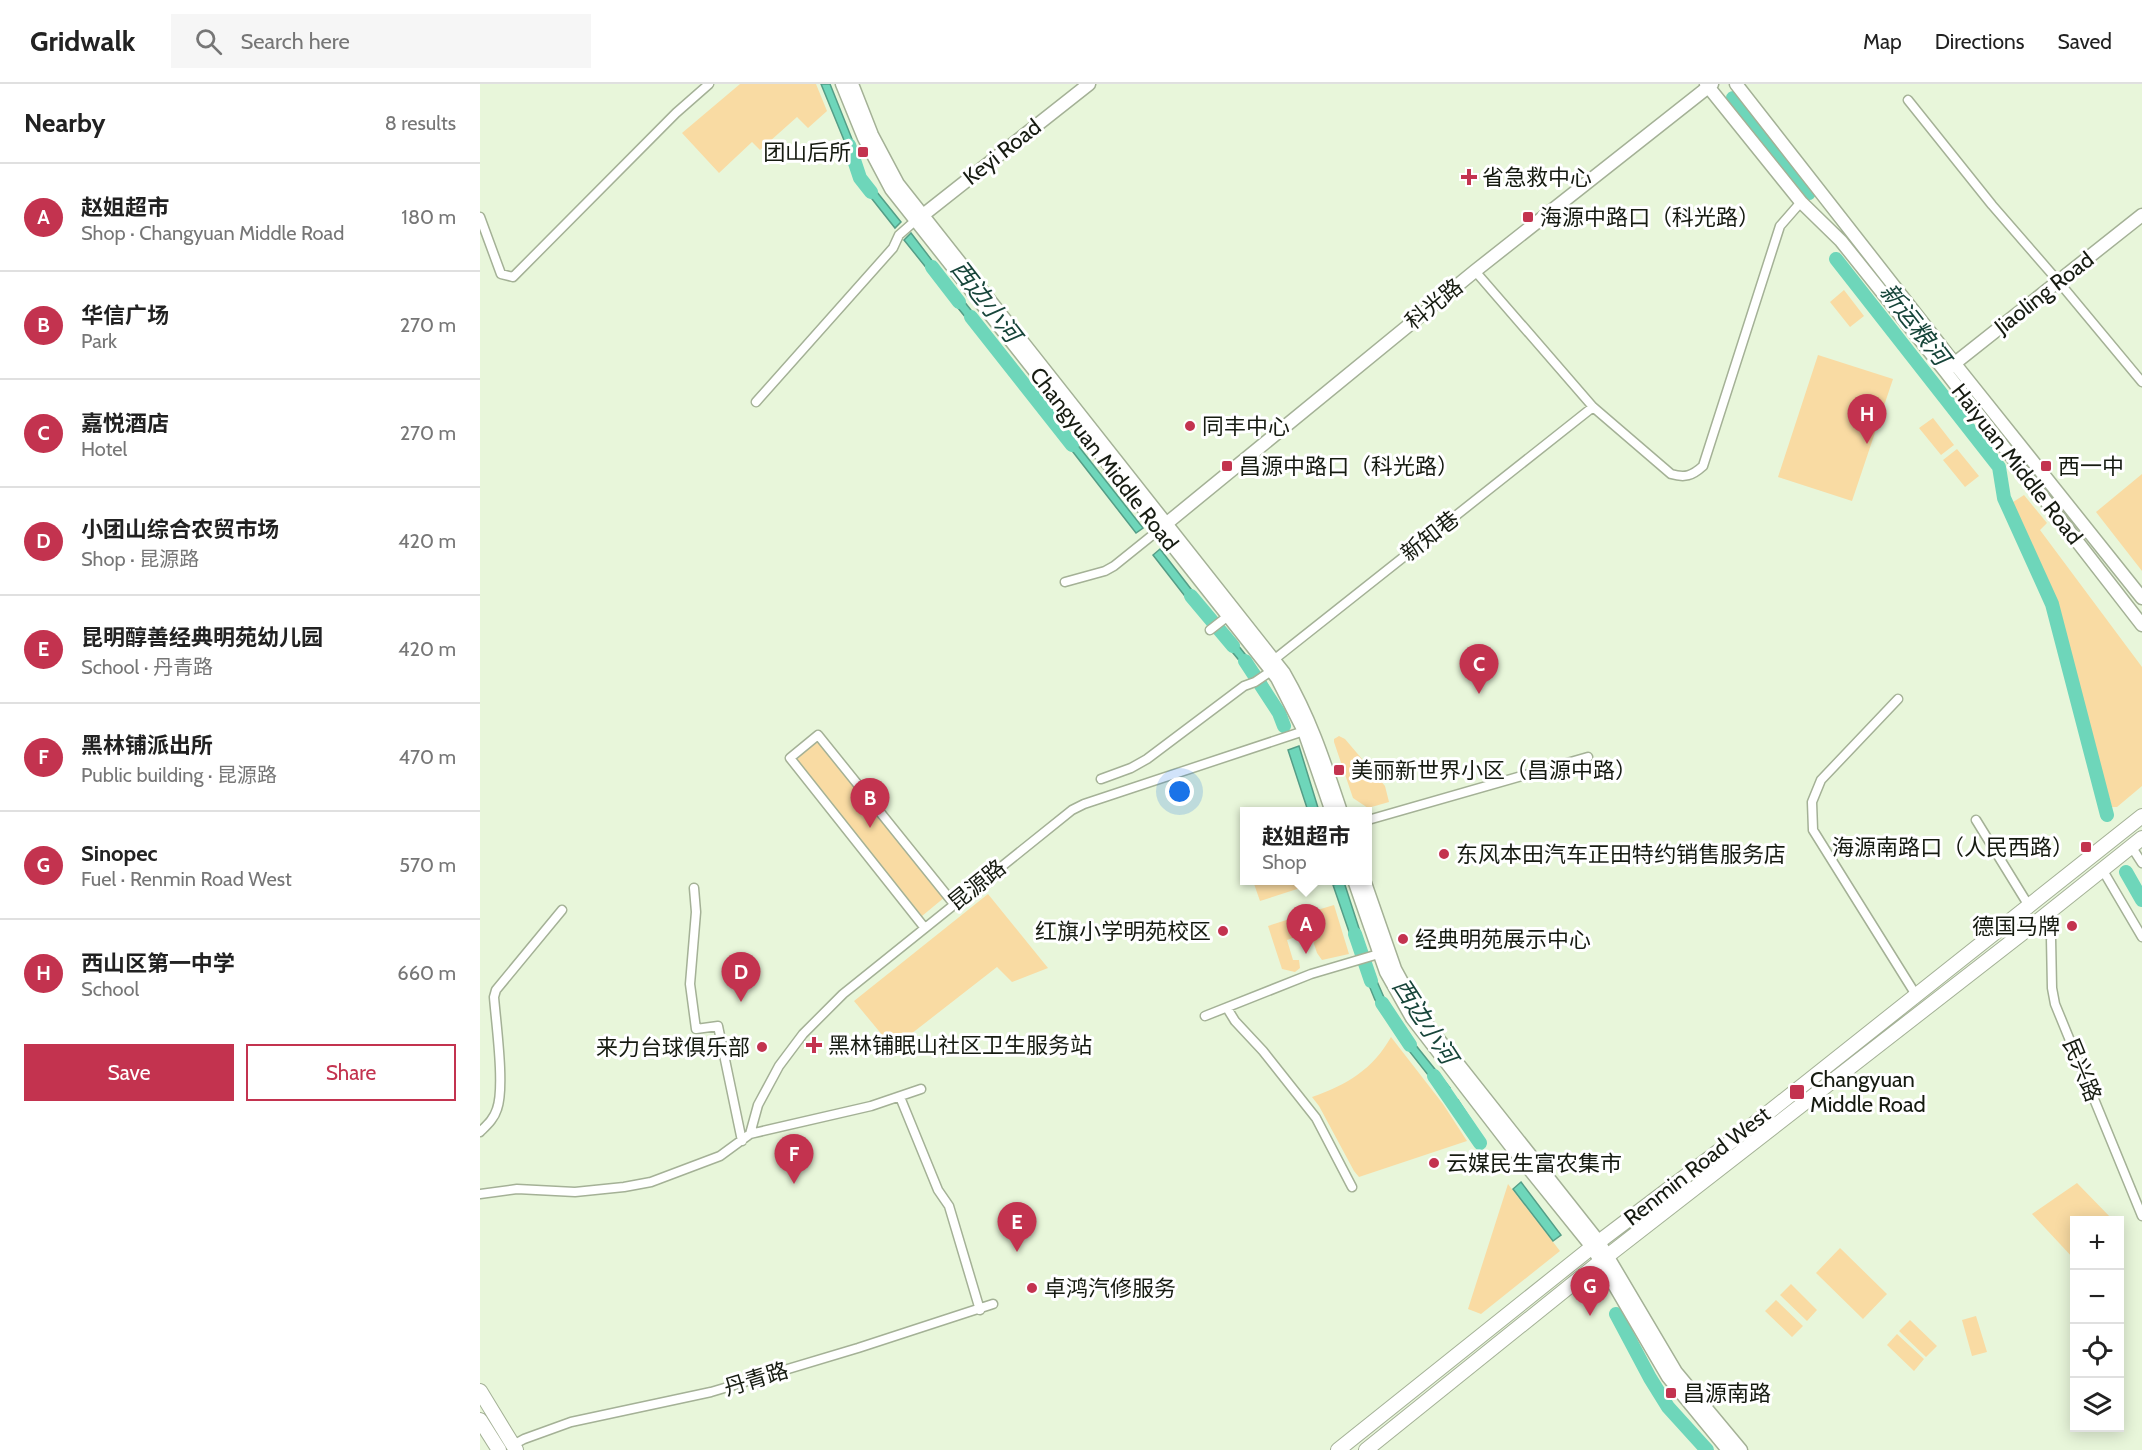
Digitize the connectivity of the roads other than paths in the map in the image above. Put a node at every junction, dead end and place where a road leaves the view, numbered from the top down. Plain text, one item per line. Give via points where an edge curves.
1 (709, 84) edge
2 (842, 84) edge
3 (852, 84) edge
4 (1089, 84) edge
5 (1736, 84) edge
6 (1709, 85) edge
7 (1908, 100) dead end
8 (1801, 202) junction
9 (2142, 215) edge
10 (480, 217) edge
11 (919, 218) junction
12 (2142, 225) edge
13 (1475, 271) junction
14 (2061, 284) junction
15 (1952, 371) junction
16 (2142, 382) edge
17 (756, 402) dead end
18 (1593, 407) junction
19 (1163, 526) junction
20 (1065, 582) dead end
21 (2142, 598) edge
22 (1226, 617) junction
23 (2142, 625) edge
24 (1210, 630) dead end
25 (1273, 665) junction
26 (1898, 699) dead end
27 (1305, 731) junction
28 (1588, 757) dead end
29 (1101, 779) dead end
30 (1330, 807) edge
31 (1339, 807) edge
32 (2142, 816) edge
33 (1372, 819) edge
34 (1976, 820) dead end
35 (2137, 842) edge
36 (2142, 863) edge
37 (2102, 869) junction
38 (1356, 885) edge
39 (1365, 885) edge
40 (694, 888) dead end
41 (954, 904) junction
42 (2029, 906) junction
43 (562, 910) dead end
44 (2041, 920) junction
45 (924, 927) junction
46 (2142, 937) edge
47 (1380, 953) junction
48 (1916, 996) junction
49 (1227, 1008) junction
50 (1205, 1016) dead end
51 (921, 1089) dead end
52 (900, 1097) junction
53 (480, 1131) edge
54 (750, 1134) junction
55 (742, 1141) junction
56 (1352, 1186) dead end
57 (480, 1194) edge
58 (2142, 1216) edge
59 (1595, 1244) junction
60 (1605, 1258) junction
61 (993, 1304) dead end
62 (980, 1310) junction
63 (480, 1391) edge
64 (480, 1420) edge
65 (515, 1448) edge
66 (499, 1450) edge
67 (1338, 1450) edge
68 (1366, 1450) edge
69 (1728, 1450) edge
70 (1741, 1450) edge

1 - 10 street via 513,277 501,274
2 - 11 main road, Changyuan Middle Road via 873,159 891,189
3 - 11 main road, Changyuan Middle Road via 881,154
4 - 11 main road, Keyi Road
5 - 15 main road, Haiyuan Middle Road
6 - 8 main road, Haiyuan Middle Road
6 - 13 main road, 科光路
7 - 14 street
8 - 15 main road, Haiyuan Middle Road via 1841,242
8 - 18 street via 1780,226 1703,466 1694,475 1671,474
9 - 14 main road, Jiaoling Road
11 - 17 street via 899,235 893,248
11 - 19 main road, Changyuan Middle Road
12 - 14 main road, Jiaoling Road
13 - 18 street
13 - 19 main road, 科光路
14 - 15 main road, Jiaoling Road
14 - 16 street
15 - 21 main road, Haiyuan Middle Road
15 - 23 main road, Haiyuan Middle Road
18 - 25 street, 新知巷
19 - 20 street via 1105,571
19 - 22 main road, Changyuan Middle Road
19 - 25 main road, Changyuan Middle Road
22 - 24 street
22 - 25 main road, Changyuan Middle Road
25 - 27 main road, Changyuan Middle Road via 1302,705
25 - 29 street, 新知巷 via 1256,682 1244,686 1138,765
26 - 48 street via 1821,780 1812,802 1813,830
27 - 30 main road, Changyuan Middle Road
27 - 31 main road, Changyuan Middle Road
27 - 41 street, 昆源路 via 1084,804
28 - 33 street
32 - 42 main road, Renmin Road West
34 - 42 street
35 - 36 street
35 - 37 main road, Renmin Road West
37 - 44 main road, Renmin Road West
37 - 46 street
38 - 47 main road
39 - 47 main road
40 - 55 street via 690,984 696,1029 718,1026
41 - 45 street, 昆源路
41 - 45 street via 818,735 790,758
42 - 48 main road, Renmin Road West
43 - 53 street via 496,990 498,1103 493,1118
44 - 58 street, 民兴路 via 2051,938 2055,1004
44 - 60 main road, Renmin Road West
45 - 54 street, 昆源路 via 843,994 803,1034 778,1066 758,1105
47 - 49 street via 1311,974
47 - 59 main road via 1396,993 1412,1018 1514,1151
48 - 59 main road, Renmin Road West
49 - 50 street
49 - 56 street via 1316,1118
51 - 52 street
52 - 54 street
52 - 62 street via 938,1190 949,1206
54 - 55 street
55 - 57 street via 720,1156 651,1182 575,1192 517,1189
59 - 60 main road
59 - 67 main road, Renmin Road West
60 - 68 main road, Renmin Road West
60 - 69 main road via 1668,1377
60 - 70 main road via 1676,1372
61 - 62 street, 丹青路
62 - 65 street, 丹青路 via 711,1392 571,1422 524,1439
63 - 65 main road
64 - 66 main road

